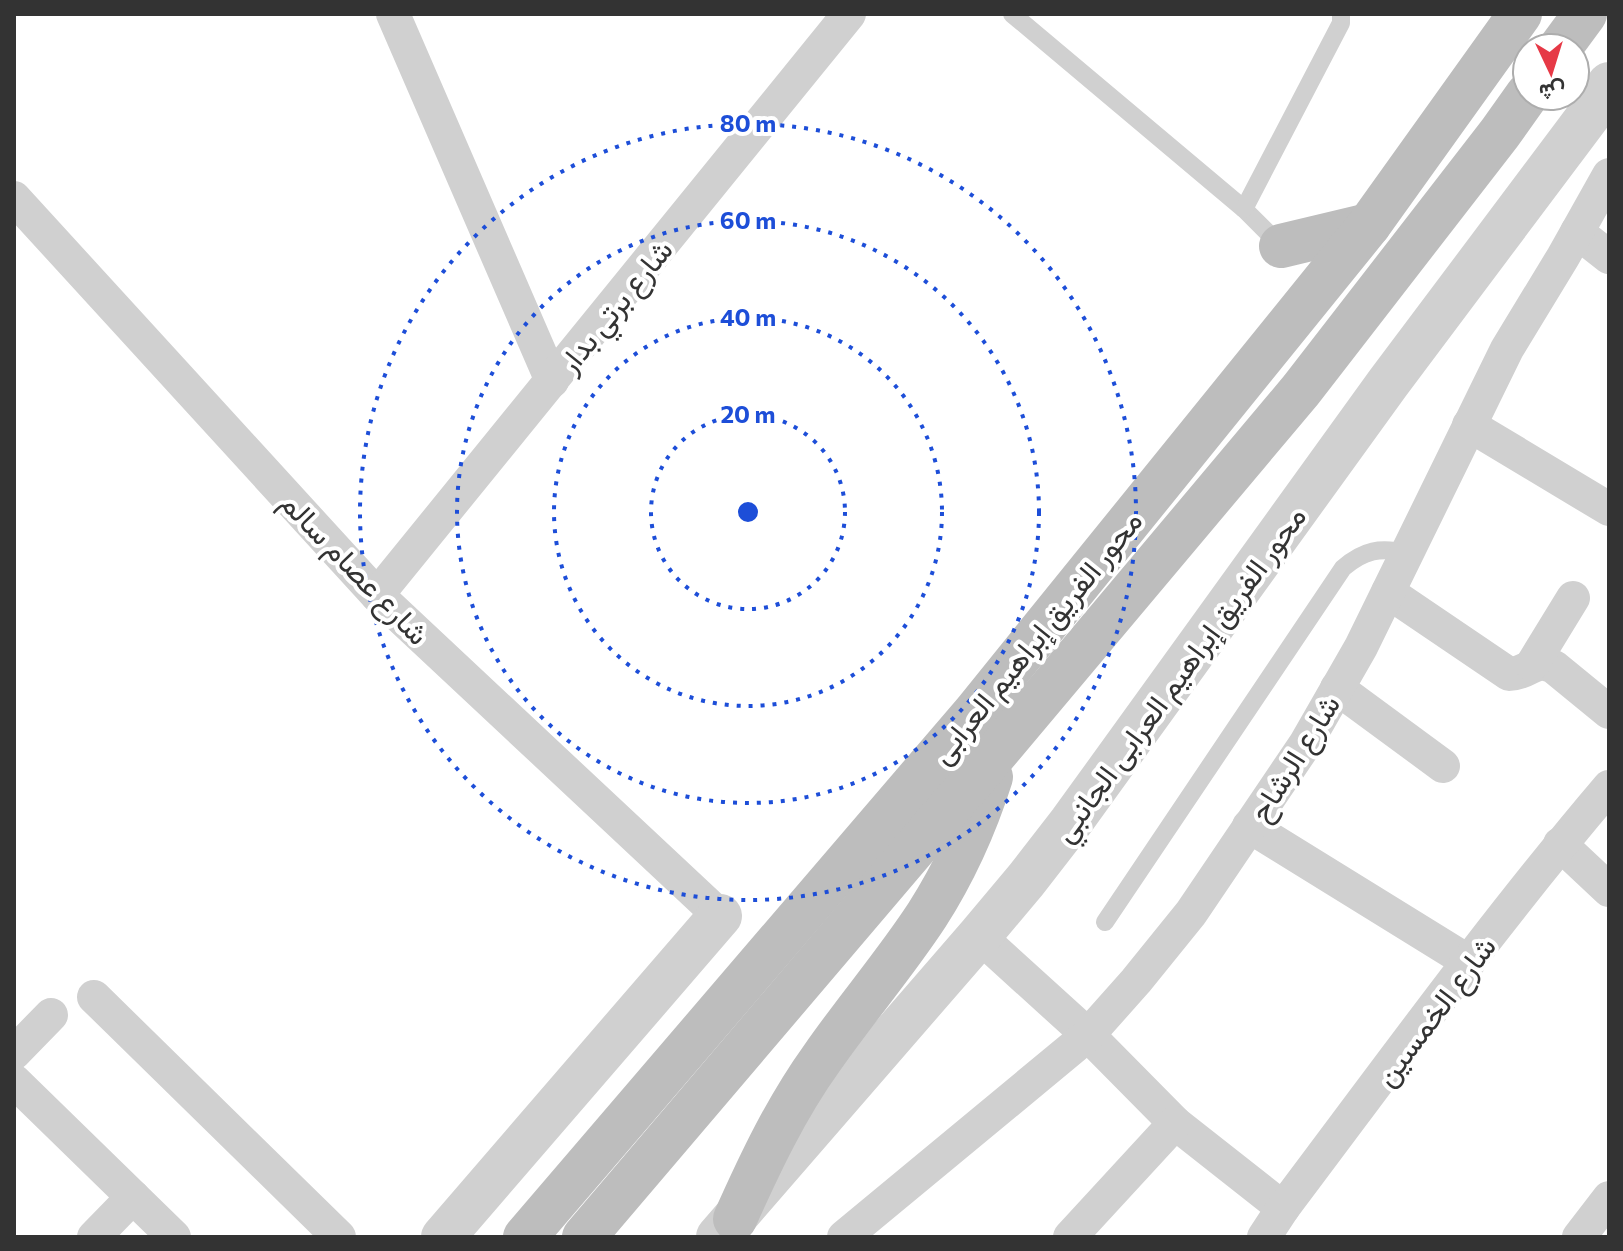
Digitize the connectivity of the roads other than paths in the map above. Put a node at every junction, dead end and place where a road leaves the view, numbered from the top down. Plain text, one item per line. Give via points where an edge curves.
1 (393, 14) edge
2 (849, 14) edge
3 (1012, 14) edge
4 (1341, 14) edge
5 (1520, 14) edge
6 (1585, 14) edge
7 (1572, 32) edge
8 (1609, 84) edge
9 (1515, 112) edge
10 (1609, 175) edge
11 (14, 198) edge
12 (1244, 209) junction
13 (1369, 225) junction
14 (1577, 232) junction
15 (1281, 246) joint
16 (1609, 257) edge
17 (552, 381) junction
18 (1469, 425) junction
19 (1609, 509) edge
20 (1407, 553) junction
21 (1388, 592) junction
22 (377, 595) junction
23 (1573, 598) dead end
24 (1532, 665) junction
25 (1337, 688) junction
26 (1609, 712) edge
27 (1001, 747) junction
28 (1443, 766) dead end
29 (1609, 787) edge
30 (1249, 826) junction
31 (1560, 844) junction
32 (1609, 890) edge
33 (720, 916) joint
34 (1105, 922) dead end
35 (979, 936) junction
36 (1469, 962) junction
37 (94, 997) dead end
38 (51, 1015) dead end
39 (1088, 1035) junction
40 (14, 1053) edge
41 (14, 1081) edge
42 (1175, 1123) junction
43 (133, 1197) junction
44 (1609, 1198) edge
45 (1283, 1208) junction
46 (726, 1228) edge
47 (94, 1237) edge
48 (174, 1237) edge
49 (339, 1237) edge
50 (443, 1237) edge
51 (525, 1237) edge
52 (584, 1237) edge
53 (844, 1237) edge
54 (1070, 1237) edge
55 (1264, 1237) edge
56 (1579, 1237) edge

1 - 17 street
2 - 17 street, شارع برتي بدار
3 - 12 lane
4 - 12 lane via 1341,23
5 - 13 main road, محور الفريق إبراهيم العرابى
6 - 7 main road
8 - 35 street, محور الفريق إبراهيم العرابى الجانبي via 1080,810
9 - 27 main road, محور الفريق إبراهيم العرابى via 1301,390
10 - 14 street, شارع الرشاح
11 - 22 street, شارع عصام سالم
12 - 15 lane
13 - 15 main road
13 - 51 main road, محور الفريق إبراهيم العرابى via 975,712
14 - 16 street
14 - 18 street, شارع الرشاح
17 - 22 street, شارع برتي بدار
18 - 19 street
18 - 20 street, شارع الرشاح
20 - 21 street, شارع الرشاح
20 - 34 lane via 1366,553 1343,568
21 - 24 street via 1509,674
21 - 25 street, شارع الرشاح
22 - 33 street, شارع عصام سالم
23 - 24 street
24 - 26 street via 1554,667
25 - 28 street
25 - 30 street, شارع الرشاح
27 - 46 main road via 969,833 927,915 820,1060
27 - 52 main road, محور الفريق إبراهيم العرابى
29 - 31 street, شارع الخمسين
30 - 36 street
30 - 39 street, شارع الرشاح via 1191,913
31 - 32 street
31 - 36 street, شارع الخمسين
33 - 50 street
35 - 39 street
35 - 46 street, محور الفريق إبراهيم العرابى الجانبي
36 - 45 street, شارع الخمسين
37 - 49 street
38 - 40 street
39 - 42 street
39 - 53 street, شارع الرشاح
41 - 43 street
42 - 45 street
42 - 54 street
43 - 47 street
43 - 48 street
44 - 56 street
45 - 55 street, شارع الخمسين

